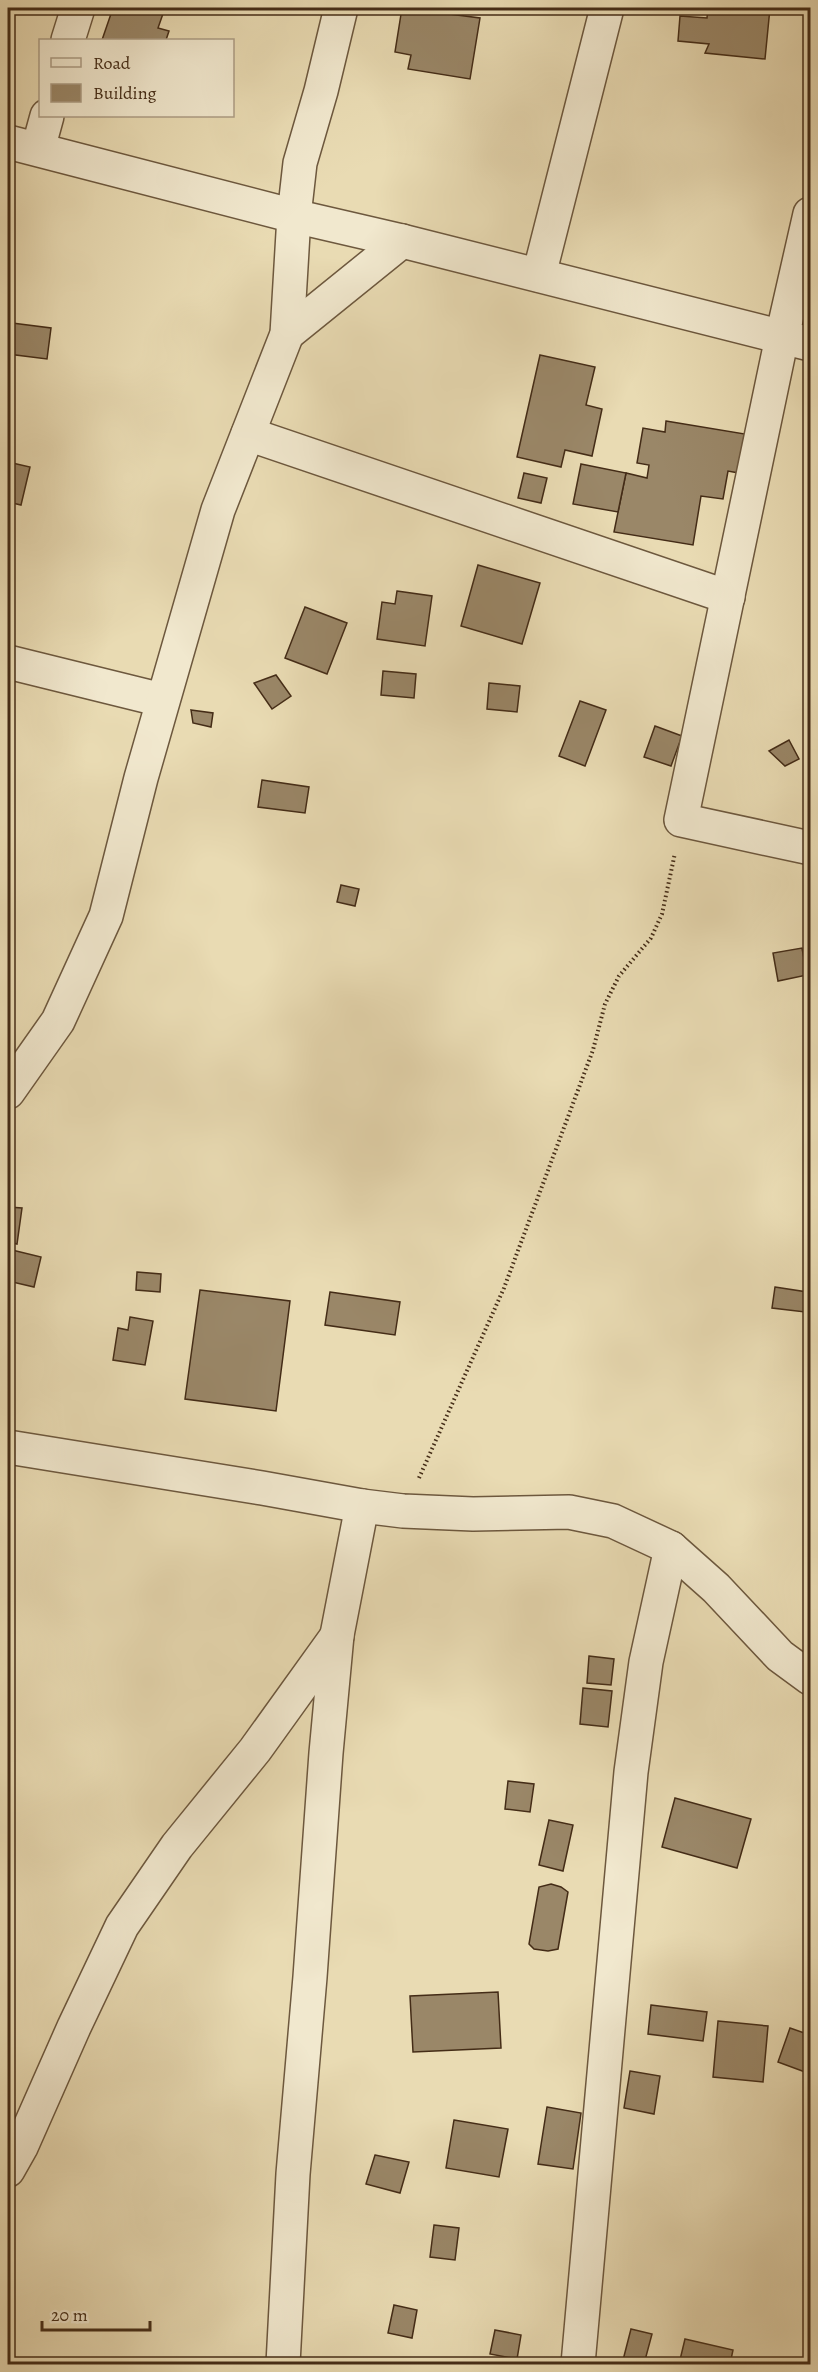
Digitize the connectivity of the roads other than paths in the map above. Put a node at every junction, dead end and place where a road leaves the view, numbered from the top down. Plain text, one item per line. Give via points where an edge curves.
1 (78, 8) edge
2 (341, 8) edge
3 (608, 8) edge
4 (68, 39) edge
5 (46, 117) edge
6 (22, 145) edge
7 (810, 214) edge
8 (294, 216) junction
9 (402, 240) junction
10 (539, 275) junction
11 (287, 334) junction
12 (796, 340) edge
13 (248, 434) junction
14 (728, 597) junction
15 (8, 663) edge
16 (162, 700) junction
17 (810, 848) edge
18 (8, 1092) edge
19 (8, 1447) edge
20 (362, 1506) junction
21 (672, 1548) junction
22 (337, 1635) junction
23 (810, 1678) edge
24 (8, 2170) edge
25 (284, 2364) edge
26 (578, 2364) edge

1 - 4 street
2 - 8 street via 300,163
3 - 10 street
5 - 6 street
6 - 8 street
7 - 12 street
8 - 9 street
8 - 11 street
9 - 10 street
9 - 11 street
10 - 12 street
11 - 13 street
12 - 14 street
13 - 14 street
13 - 16 street via 218,510
14 - 17 street via 681,820
15 - 16 street
16 - 18 street via 106,916 58,1021
19 - 20 street
20 - 21 street via 473,1514 569,1512 613,1521
20 - 22 street
21 - 23 street via 780,1656
21 - 26 street via 646,1662 631,1772
22 - 24 street via 255,1750 177,1846 122,1926
22 - 25 street via 293,2174

